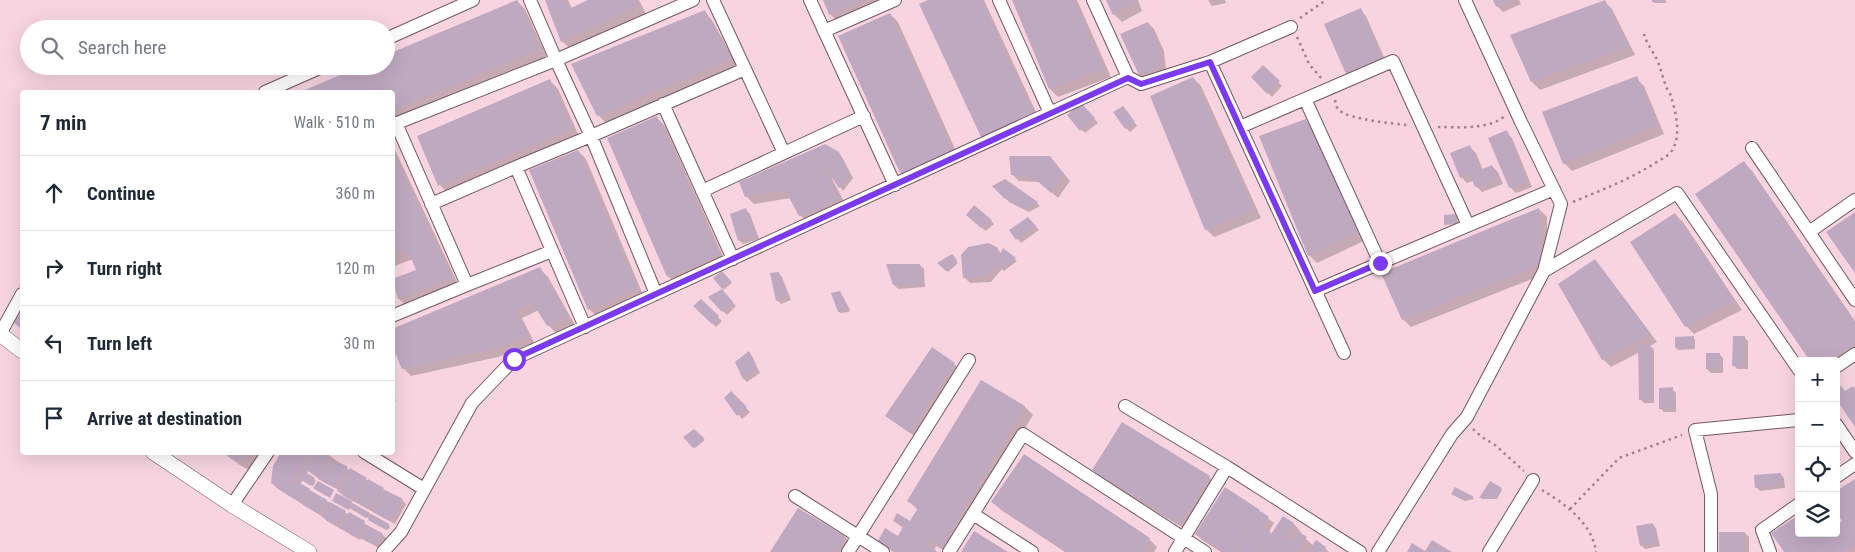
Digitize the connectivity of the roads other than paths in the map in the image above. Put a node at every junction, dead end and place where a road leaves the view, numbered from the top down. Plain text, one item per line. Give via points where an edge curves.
1 (473, 0) edge
2 (530, 0) edge
3 (693, 0) edge
4 (713, 0) edge
5 (810, 0) edge
6 (895, 0) edge
7 (999, 0) edge
8 (1093, 0) edge
9 (1465, 0) edge
10 (1290, 27) road end
11 (824, 31) junction
12 (395, 34) edge
13 (556, 60) junction
14 (1210, 62) junction
15 (745, 69) junction
16 (308, 75) edge
17 (1128, 78) junction
18 (283, 89) edge
19 (1305, 99) junction
20 (663, 104) junction
21 (1050, 113) junction
22 (864, 116) junction
23 (395, 124) edge
24 (395, 126) edge
25 (1240, 127) junction
26 (591, 136) junction
27 (1752, 148) dead end
28 (784, 153) junction
29 (516, 167) junction
30 (895, 185) junction
31 (1554, 189) junction
32 (702, 190) junction
33 (1855, 200) edge
34 (431, 204) junction
35 (1468, 225) junction
36 (1809, 232) junction
37 (552, 251) junction
38 (733, 259) junction
39 (1380, 263) junction
40 (1544, 272) junction
41 (467, 285) junction
42 (1315, 291) junction
43 (656, 294) junction
44 (20, 298) edge
45 (1855, 300) edge
46 (395, 315) edge
47 (585, 327) junction
48 (0, 334) edge
49 (20, 349) edge
50 (1344, 353) dead end
51 (1855, 354) edge
52 (968, 360) dead end
53 (1795, 364) edge
54 (1840, 364) edge
55 (1125, 406) dead end
56 (1795, 420) edge
57 (1840, 430) edge
58 (1855, 452) edge
59 (157, 455) edge
60 (266, 455) edge
61 (369, 455) edge
62 (1855, 464) edge
63 (1227, 467) junction
64 (1840, 474) edge
65 (1532, 480) road end
66 (424, 489) junction
67 (795, 496) dead end
68 (232, 505) junction
69 (1795, 507) edge
70 (973, 514) junction
71 (858, 536) junction
72 (1184, 538) junction
73 (306, 551) edge
74 (384, 552) edge
75 (848, 552) edge
76 (883, 552) edge
77 (949, 552) edge
78 (1032, 552) edge
79 (1175, 552) edge
80 (1205, 552) edge
81 (1360, 552) edge
82 (1378, 552) edge
83 (1489, 552) edge
84 (1711, 552) edge
85 (1770, 552) edge

1 - 12 street
2 - 13 street
3 - 13 street
4 - 15 street
5 - 11 street
6 - 11 street
7 - 21 street
8 - 17 street
9 - 31 street
10 - 14 street
11 - 22 street
13 - 23 street
13 - 26 street
14 - 17 street via 1141,84
14 - 25 street
15 - 20 street
15 - 28 street
16 - 18 street
17 - 21 street
19 - 25 street
19 - 35 street via 1393,61
19 - 39 street
20 - 26 street
20 - 32 street
21 - 30 street
22 - 28 street
22 - 30 street
24 - 34 street
25 - 42 street
26 - 29 street
26 - 43 street
27 - 36 street
28 - 32 street
29 - 34 street
29 - 37 street
30 - 38 street
31 - 35 street
31 - 40 street via 1561,204
32 - 38 street
33 - 36 street
34 - 41 street
35 - 39 street
36 - 45 street
37 - 41 street
37 - 47 street
38 - 43 street
39 - 42 street
40 - 53 street via 1678,193
40 - 82 street via 1467,417 1452,434
41 - 46 street
42 - 50 street
43 - 47 street
44 - 48 street
47 - 66 street via 514,359 472,403
48 - 49 street
51 - 54 street
52 - 71 street
55 - 63 street
56 - 84 street via 1695,430 1712,494
57 - 58 street
59 - 68 street
60 - 68 street
61 - 66 street
62 - 64 street
63 - 72 street
63 - 81 street
65 - 83 street
66 - 74 street via 401,532
67 - 71 street
68 - 73 street
69 - 85 street via 1762,530
70 - 72 street via 1023,434
70 - 77 street
70 - 78 street
71 - 75 street
71 - 76 street
72 - 79 street
72 - 80 street

